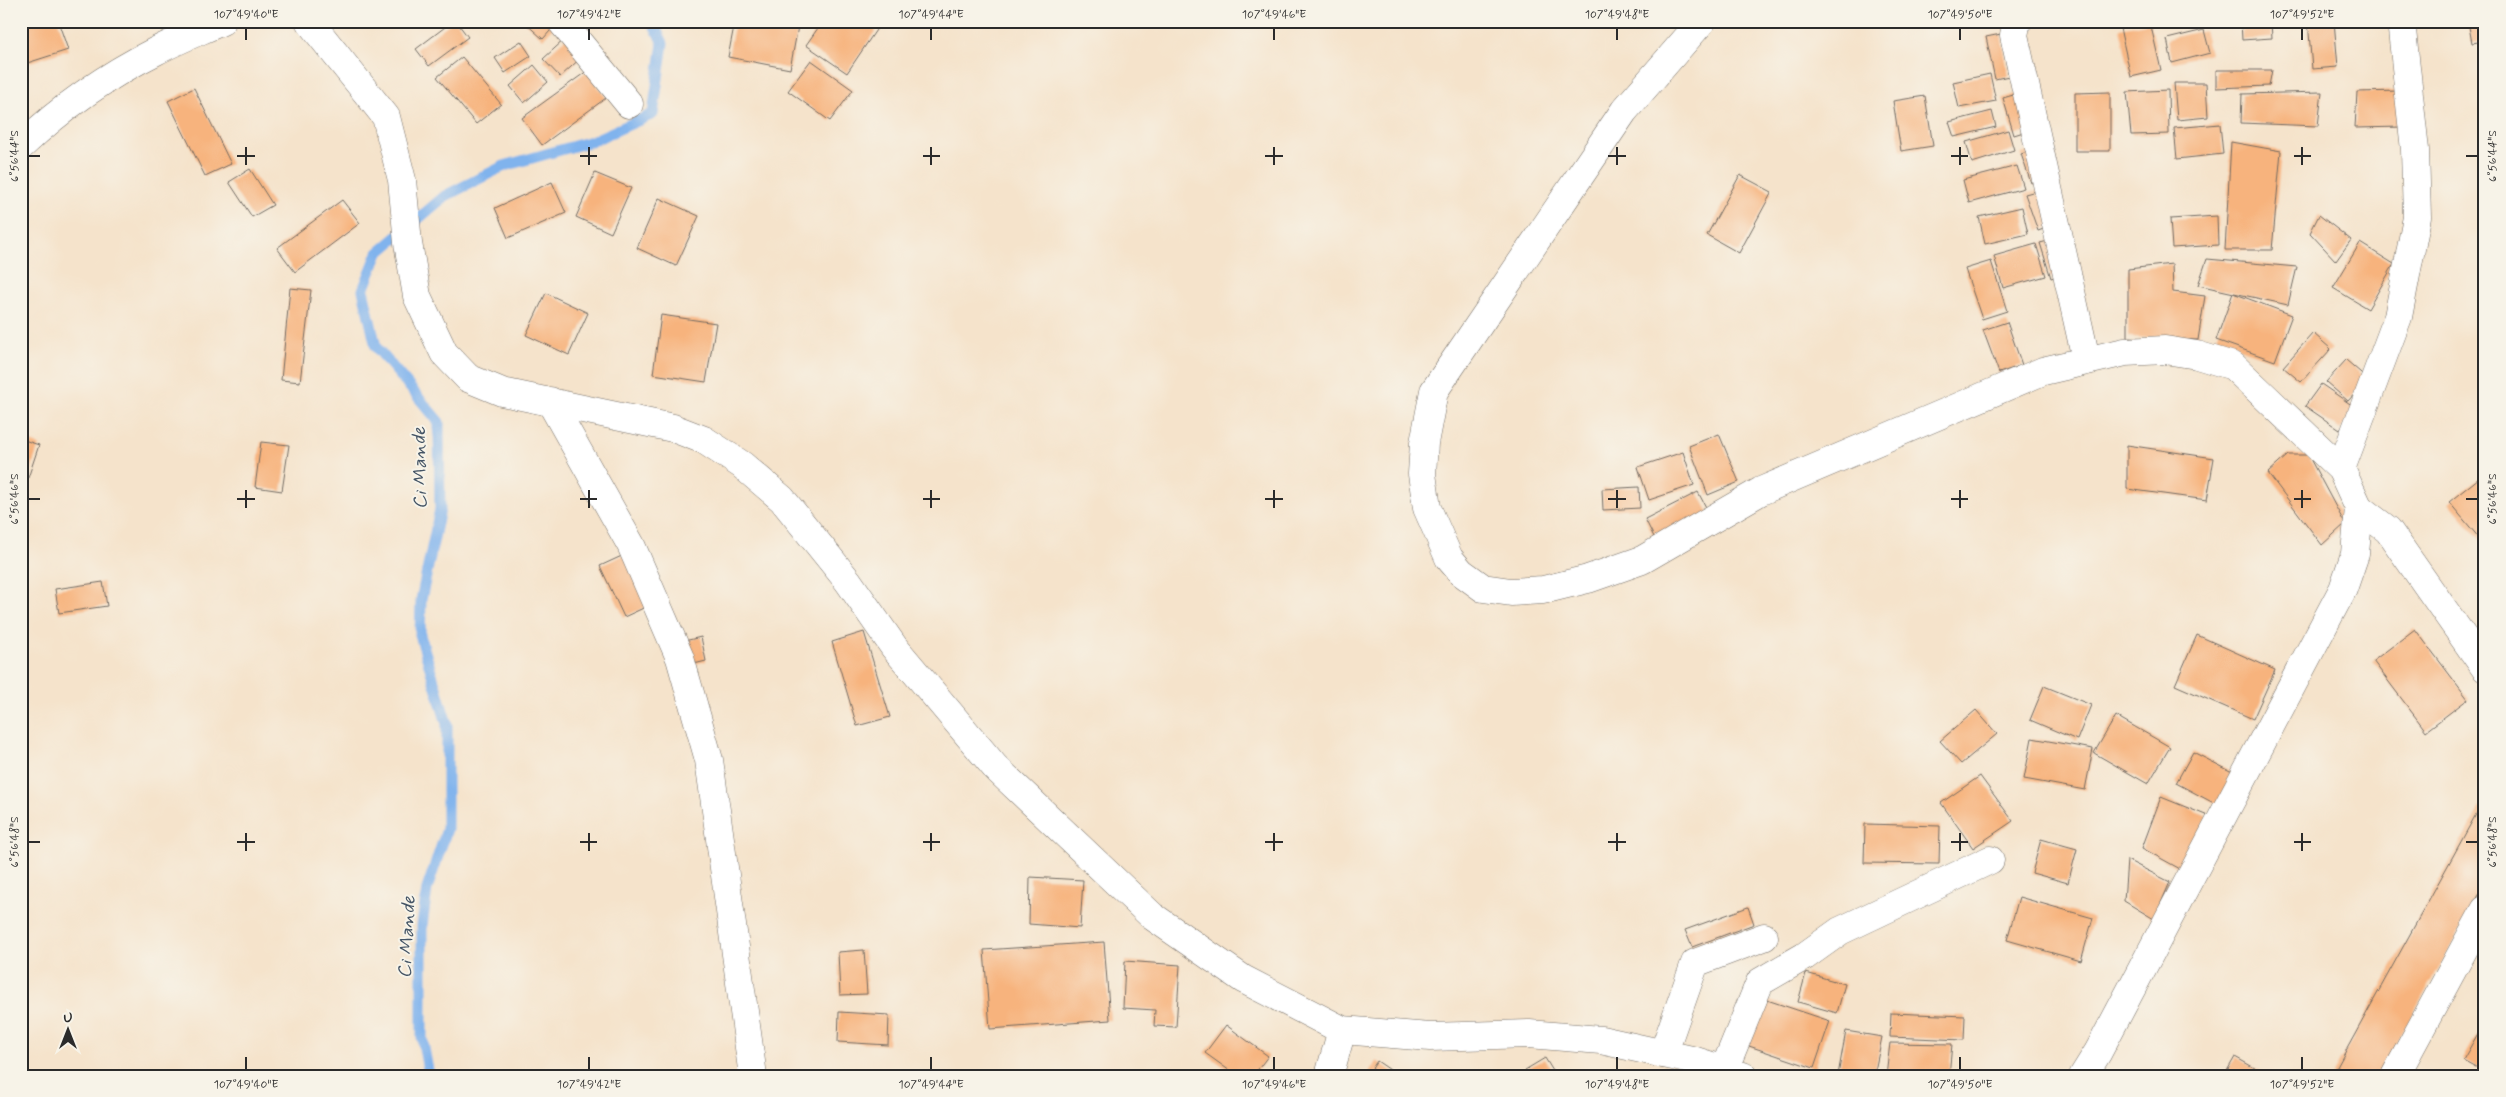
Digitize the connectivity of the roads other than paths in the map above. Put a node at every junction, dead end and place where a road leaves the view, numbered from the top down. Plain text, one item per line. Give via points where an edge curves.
1 (222, 21) edge
2 (309, 21) edge
3 (561, 21) edge
4 (1702, 21) edge
5 (2017, 21) edge
6 (2401, 21) edge
7 (629, 104) dead end
8 (21, 146) edge
9 (2086, 360) junction
10 (550, 401) junction
11 (2341, 469) junction
12 (2358, 508) junction
13 (2485, 668) edge
14 (1990, 860) dead end
15 (2485, 910) edge
16 (1764, 937) dead end
17 (1342, 1030) junction
18 (1663, 1054) junction
19 (1694, 1069) edge
20 (1734, 1073) edge
21 (2406, 1073) edge
22 (753, 1076) edge
23 (1329, 1076) edge
24 (2083, 1076) edge

1 - 8 street via 155,51 104,81
2 - 10 street via 386,118 402,180 417,296 444,353 468,378 502,392
3 - 7 street
4 - 9 street via 1624,111 1434,391 1422,474 1434,529 1448,558 1461,572 1483,588 1511,592 1543,590 1588,579 1642,560 1761,491 2043,371
5 - 9 street via 2014,35
6 - 11 street via 2415,150 2417,218 2398,318
9 - 11 street via 2125,352 2165,350 2198,354 2233,366
10 - 17 street via 673,428 704,440 742,465 782,499 848,581 894,647 995,767 1152,916 1243,979
10 - 22 street via 631,545 680,658 709,760
11 - 12 street
12 - 13 street via 2388,530
12 - 24 street via 2355,554 2343,588
14 - 20 street via 1840,931 1760,982
15 - 21 street
16 - 18 street via 1695,963
17 - 18 street via 1430,1037 1529,1034 1601,1040
17 - 23 street
18 - 19 street
19 - 20 street

